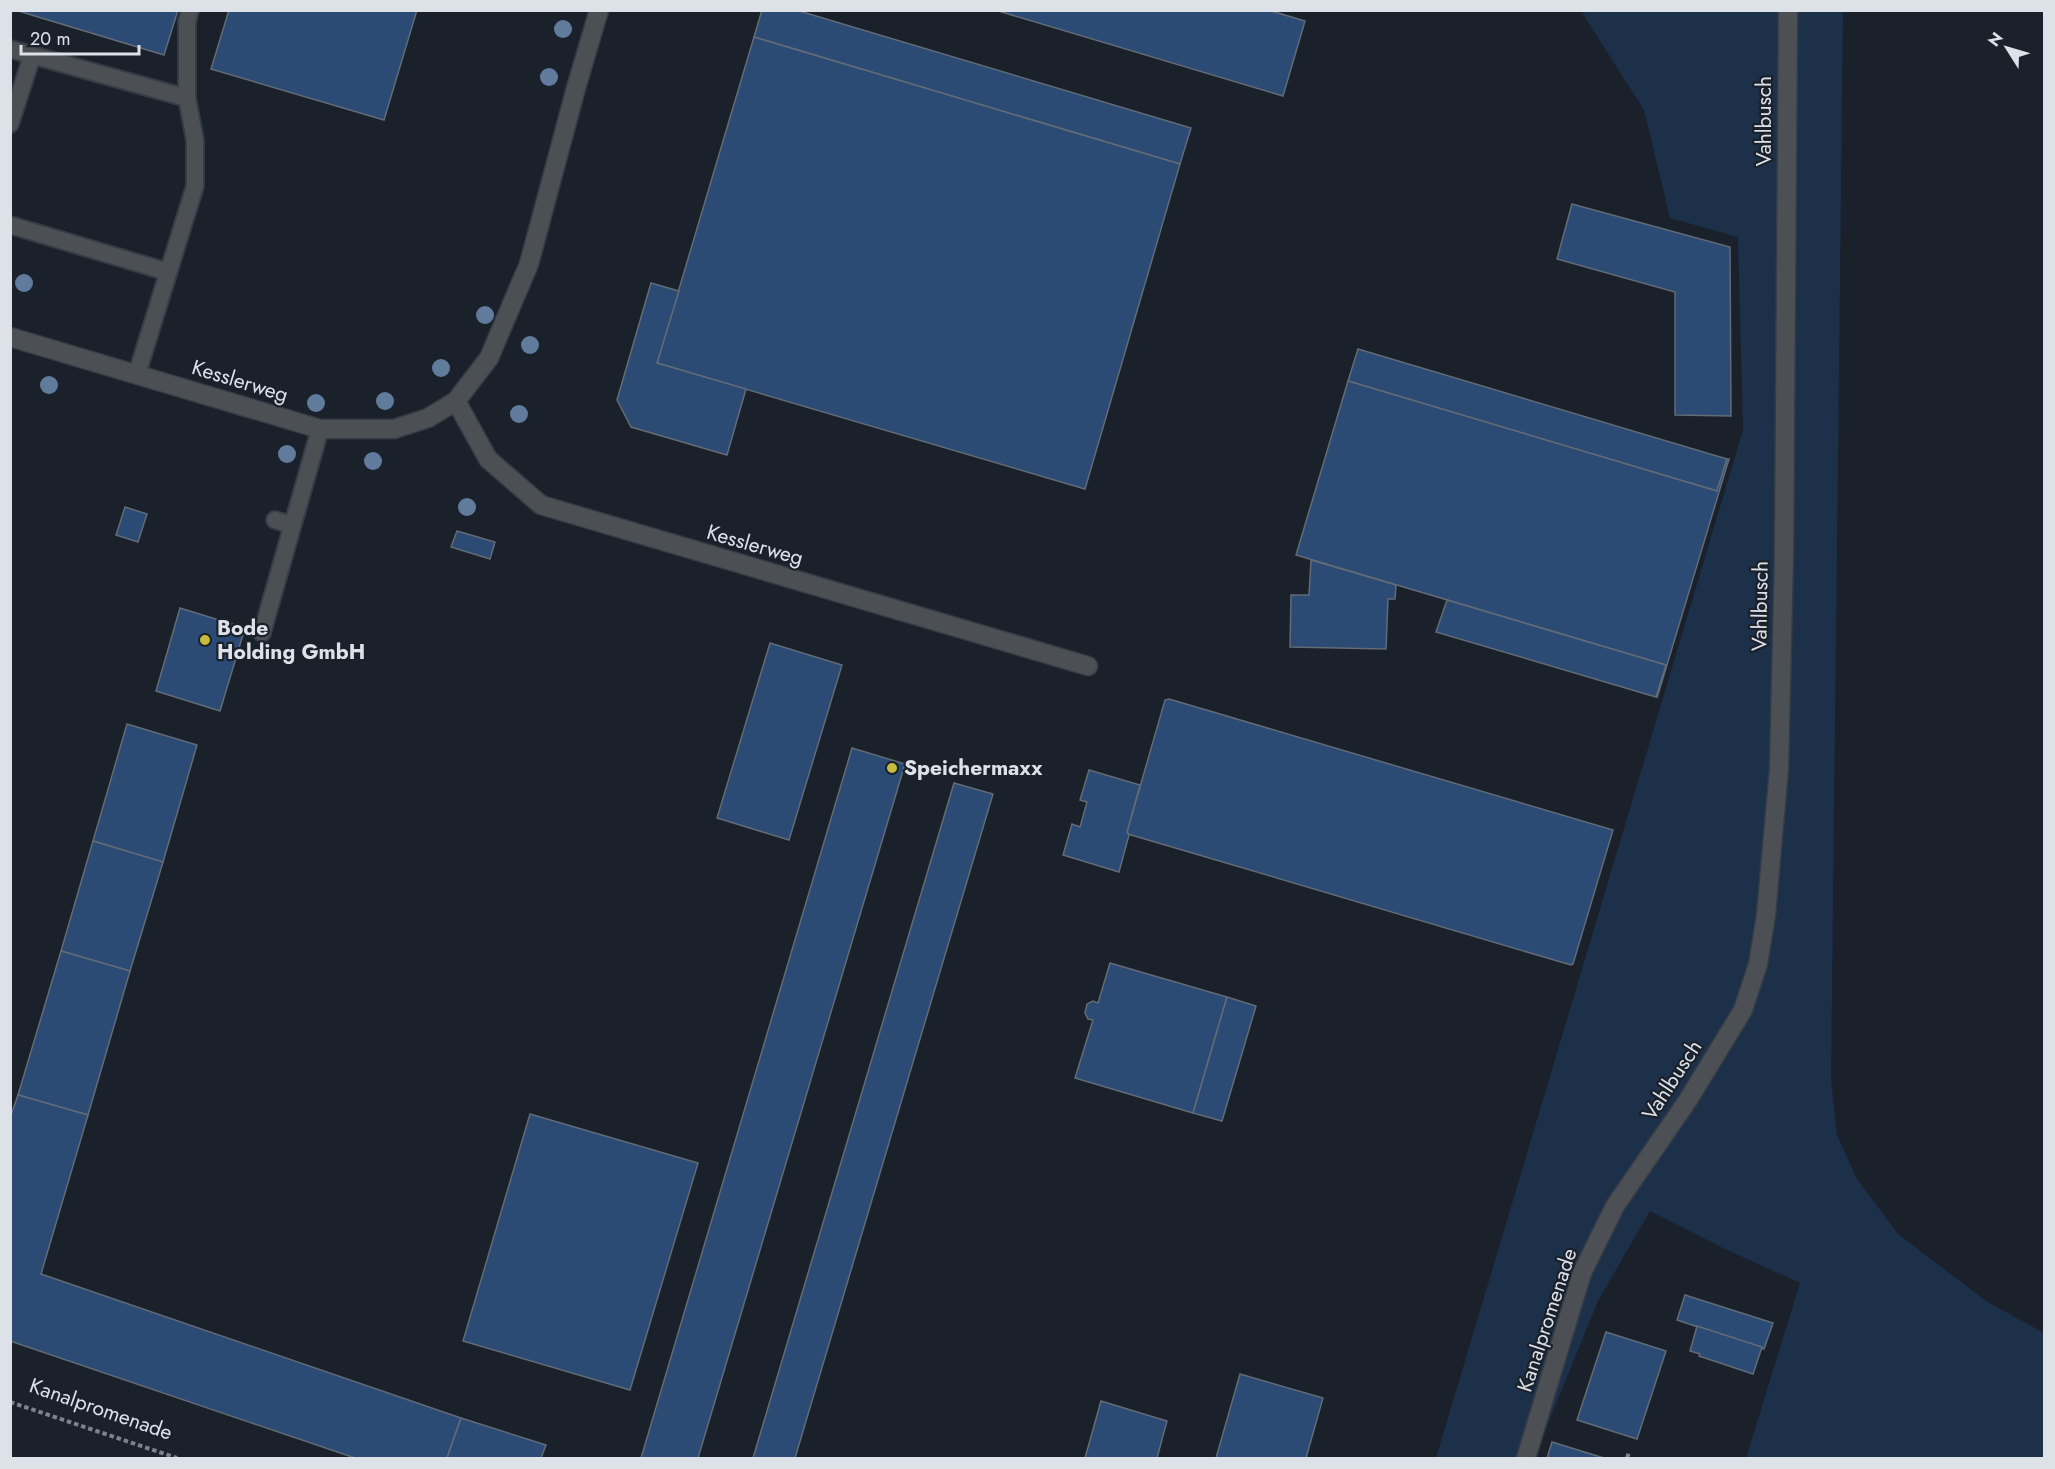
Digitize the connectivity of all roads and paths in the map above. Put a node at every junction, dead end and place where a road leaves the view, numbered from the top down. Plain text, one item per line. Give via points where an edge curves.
1 (190, 10) edge
2 (599, 10) edge
3 (1788, 10) edge
4 (10, 49) edge
5 (32, 56) junction
6 (187, 98) junction
7 (10, 124) edge
8 (10, 225) edge
9 (168, 272) junction
10 (10, 337) edge
11 (137, 374) junction
12 (456, 401) junction
13 (320, 429) junction
14 (275, 520) dead end
15 (292, 525) junction
16 (262, 633) dead end
17 (1088, 666) dead end
18 (1641, 1170) joint
19 (10, 1402) edge
20 (1629, 1453) dead end
21 (177, 1458) edge
22 (1526, 1458) edge
23 (1627, 1458) edge

1 - 6 lane
2 - 12 street, Kesslerweg via 529,264 489,358
3 - 18 street, Vahlbusch via 1779,769 1766,915 1758,963 1743,1010
4 - 5 lane
5 - 6 lane
5 - 7 lane
6 - 9 lane via 195,140 195,186
8 - 9 lane
9 - 11 lane
10 - 11 street, Kesslerweg
11 - 13 street, Kesslerweg
12 - 13 street, Kesslerweg via 428,418 394,429
12 - 17 street, Kesslerweg via 488,459 541,506
13 - 15 lane
14 - 15 lane
15 - 16 lane
18 - 22 street, Kanalpromenade via 1615,1206 1582,1273
19 - 21 path, Kanalpromenade
20 - 23 path

